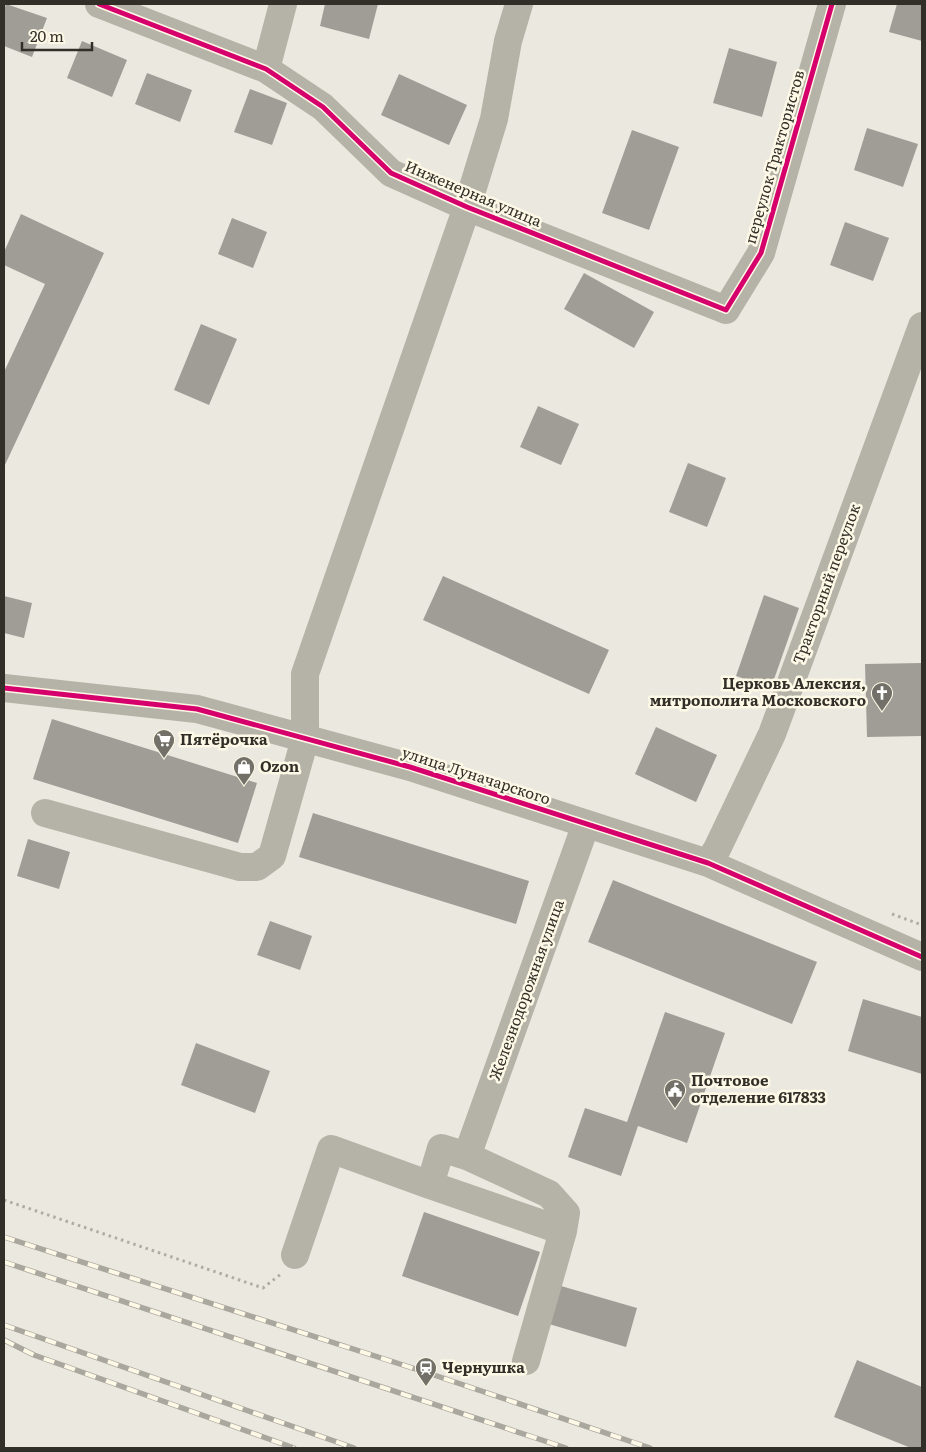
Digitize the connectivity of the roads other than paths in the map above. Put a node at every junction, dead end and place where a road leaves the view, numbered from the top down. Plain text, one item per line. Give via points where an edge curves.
1 (99, 4) edge
2 (283, 4) edge
3 (519, 4) edge
4 (832, 4) edge
5 (266, 69) junction
6 (467, 207) junction
7 (726, 310) joint
8 (922, 326) edge
9 (4, 688) edge
10 (306, 738) junction
11 (45, 813) dead end
12 (586, 824) junction
13 (708, 863) junction
14 (922, 957) edge
15 (468, 1156) junction
16 (430, 1185) junction
17 (563, 1230) junction
18 (295, 1255) road end
19 (526, 1361) dead end

1 - 5 street, Инженерная улица
2 - 5 street
3 - 6 street via 508,41 494,119
4 - 7 street, переулок Трактористов via 761,253
5 - 6 street, Инженерная улица via 323,107 391,173
6 - 7 street, Инженерная улица
6 - 10 street via 304,674
8 - 13 street, Тракторный переулок via 772,734
9 - 10 street, улица Луначарского via 197,709
10 - 11 street via 272,856 257,867 240,868
10 - 12 street, улица Луначарского via 410,767
12 - 13 street, улица Луначарского
12 - 15 street, Железнодорожная улица
13 - 14 street, улица Луначарского
15 - 16 street via 441,1148
15 - 17 street via 549,1194 566,1213
16 - 17 street
16 - 18 street via 331,1149
17 - 19 street

